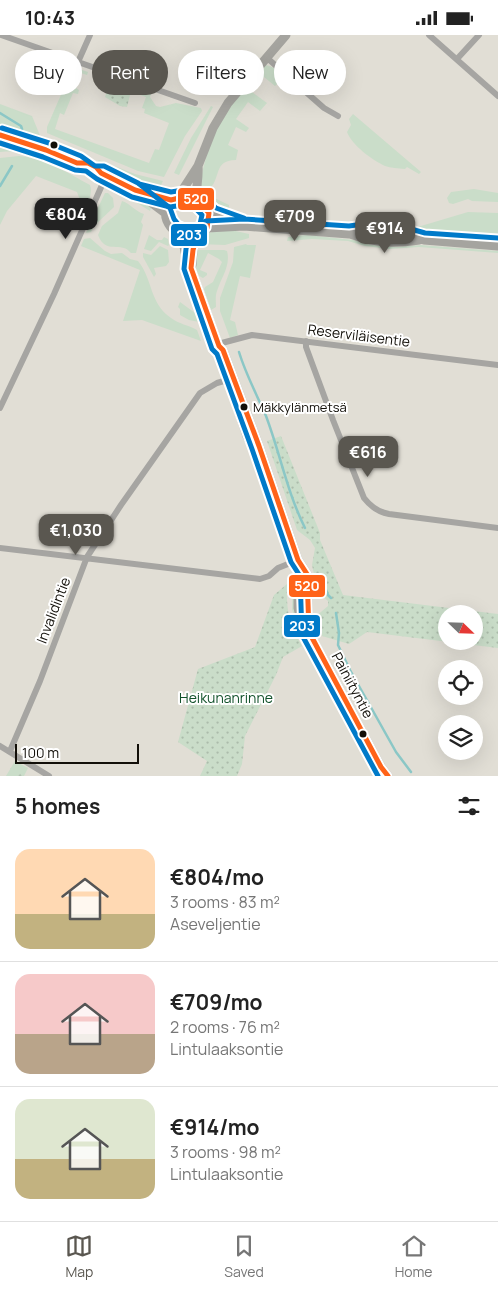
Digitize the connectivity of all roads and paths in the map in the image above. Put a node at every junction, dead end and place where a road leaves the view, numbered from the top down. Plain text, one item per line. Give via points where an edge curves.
1 (2, 35) edge
2 (90, 35) edge
3 (286, 35) edge
4 (429, 35) edge
5 (479, 35) edge
6 (44, 50) edge
7 (82, 53) edge
8 (266, 57) junction
9 (456, 59) junction
10 (82, 63) edge
11 (498, 96) edge
12 (195, 103) dead end
13 (338, 116) dead end
14 (0, 135) edge
15 (198, 166) junction
16 (103, 175) junction
17 (135, 190) junction
18 (175, 199) junction
19 (196, 199) junction
20 (165, 213) junction
21 (208, 213) junction
22 (244, 226) junction
23 (207, 228) junction
24 (182, 235) junction
25 (197, 235) junction
26 (498, 246) edge
27 (191, 268) junction
28 (306, 341) junction
29 (219, 345) junction
30 (498, 365) edge
31 (230, 379) junction
32 (0, 408) edge
33 (498, 528) edge
34 (0, 548) edge
35 (87, 557) junction
36 (298, 560) junction
37 (0, 746) edge
38 (10, 751) junction
39 (49, 776) edge
40 (388, 776) edge

1 - 6 street
2 - 7 street
3 - 8 street
4 - 9 street
5 - 9 street
8 - 13 street via 324,108
8 - 15 street via 219,116
9 - 11 street
10 - 12 street
14 - 16 street via 77,163 88,163
15 - 18 street
15 - 19 street
16 - 17 street
16 - 32 street via 54,294
17 - 18 street
17 - 20 street
18 - 19 street
18 - 20 street
19 - 21 street
20 - 24 street via 170,226
21 - 22 street
21 - 23 street
22 - 23 street
22 - 26 street via 349,234 388,232 424,240
23 - 25 street
24 - 25 street
24 - 27 street, Painiityntie
25 - 27 street
27 - 29 street, Painiityntie
28 - 29 street, Reserviläisentie via 252,335
28 - 30 street, Reserviläisentie
28 - 33 street via 364,498 372,507 382,513
29 - 31 street, Painiityntie
31 - 35 street, Invalidintie via 200,393
31 - 36 street, Painiityntie via 250,442 270,481
34 - 35 street
35 - 36 street via 260,579
35 - 38 street, Invalidintie
36 - 40 street, Painiityntie via 307,574 309,632
37 - 38 street
38 - 39 street

